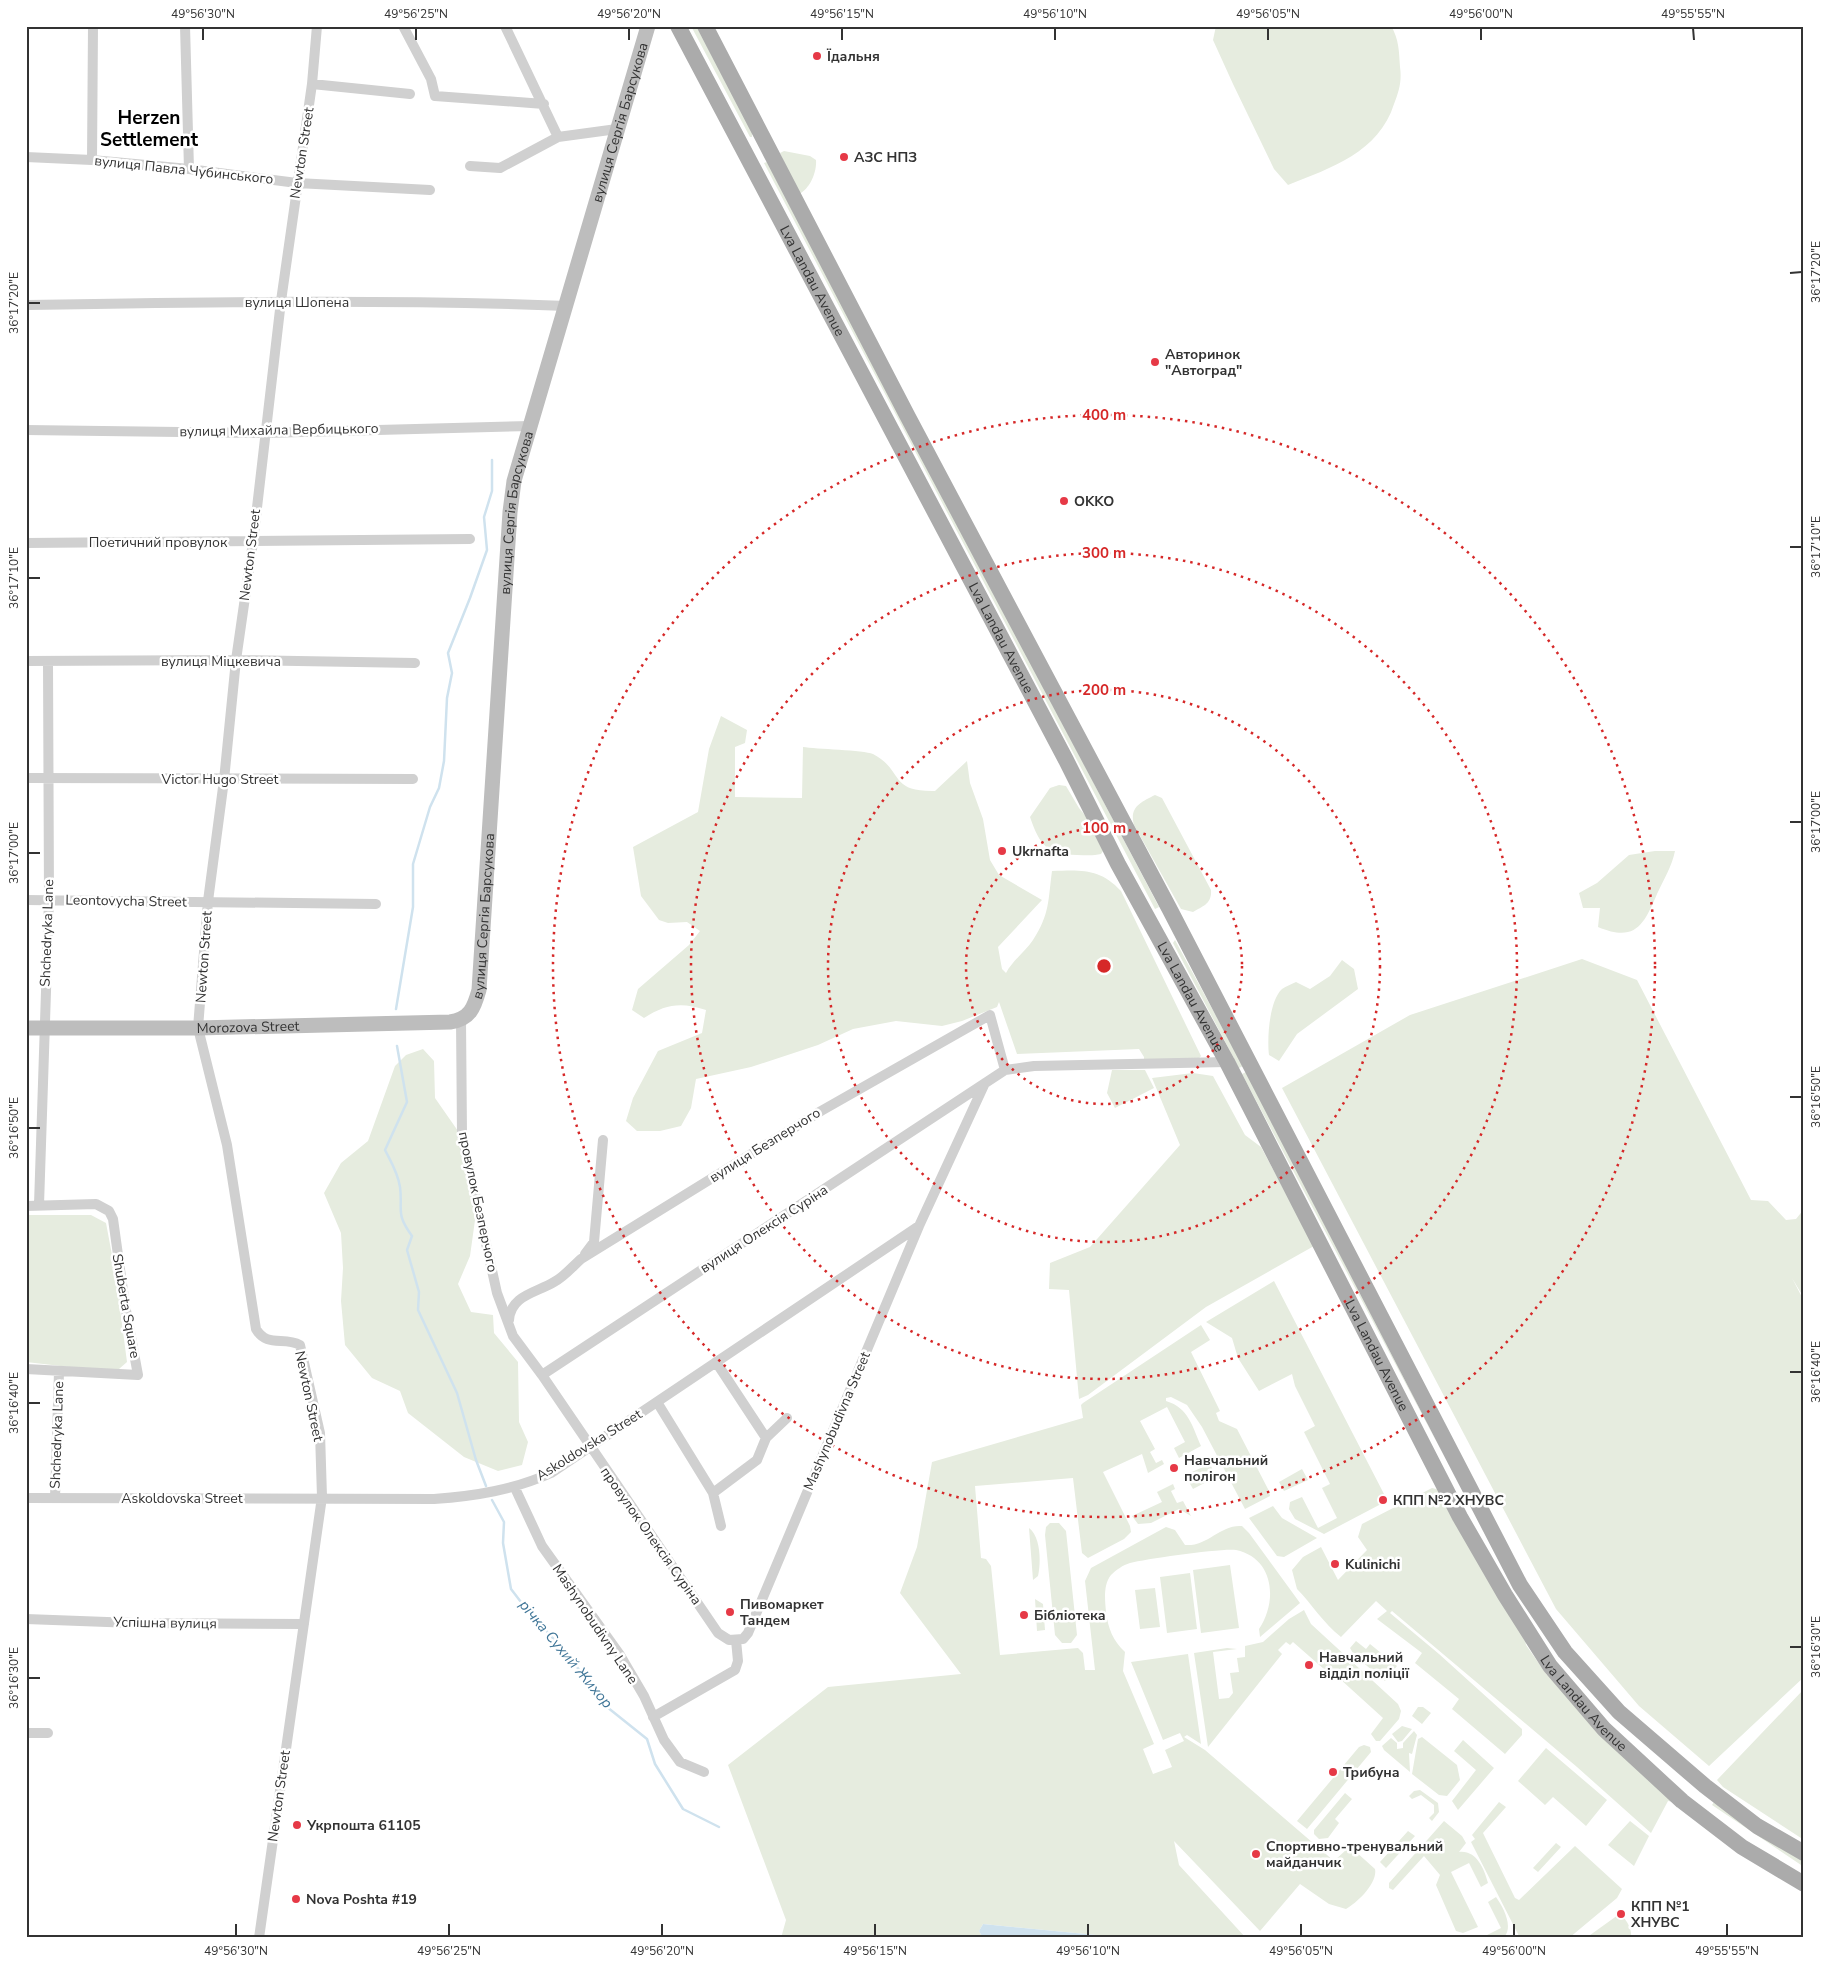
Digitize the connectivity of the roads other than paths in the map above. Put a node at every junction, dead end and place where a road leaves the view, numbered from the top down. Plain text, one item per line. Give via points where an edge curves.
1 (93, 26) edge
2 (185, 26) edge
3 (317, 26) edge
4 (403, 26) edge
5 (505, 26) edge
6 (648, 26) edge
7 (678, 26) edge
8 (705, 26) edge
9 (312, 84) junction
10 (410, 94) dead end
11 (544, 104) junction
12 (617, 130) junction
13 (558, 137) junction
14 (765, 140) junction
15 (744, 152) junction
16 (26, 157) edge
17 (92, 160) junction
18 (470, 166) dead end
19 (189, 168) junction
20 (297, 183) junction
21 (430, 190) dead end
22 (281, 301) junction
23 (26, 305) edge
24 (567, 306) junction
25 (531, 426) junction
26 (26, 430) edge
27 (264, 432) junction
28 (470, 539) dead end
29 (253, 542) junction
30 (26, 543) edge
31 (236, 660) junction
32 (26, 661) edge
33 (48, 662) junction
34 (415, 663) dead end
35 (48, 777) junction
36 (26, 778) edge
37 (413, 779) dead end
38 (224, 780) junction
39 (26, 900) edge
40 (49, 900) junction
41 (208, 902) junction
42 (376, 904) dead end
43 (1169, 908) junction
44 (1149, 919) junction
45 (465, 1018) junction
46 (26, 1028) edge
47 (44, 1028) junction
48 (198, 1028) junction
49 (1227, 1062) junction
50 (1005, 1070) junction
51 (985, 1083) junction
52 (603, 1140) dead end
53 (40, 1205) junction
54 (26, 1206) edge
55 (919, 1226) junction
56 (582, 1259) junction
57 (509, 1321) junction
58 (716, 1362) junction
59 (26, 1369) edge
60 (59, 1372) junction
61 (542, 1375) junction
62 (657, 1402) junction
63 (787, 1418) dead end
64 (766, 1438) junction
65 (590, 1448) junction
66 (515, 1488) junction
67 (713, 1493) junction
68 (26, 1498) edge
69 (55, 1498) junction
70 (322, 1498) junction
71 (721, 1526) dead end
72 (26, 1619) edge
73 (304, 1624) junction
74 (736, 1640) junction
75 (653, 1717) junction
76 (26, 1733) edge
77 (48, 1733) dead end
78 (704, 1772) dead end
79 (1705, 1786) junction
80 (1682, 1801) junction
81 (1804, 1853) edge
82 (1804, 1884) edge
83 (259, 1938) edge

1 - 17 street
2 - 19 street
3 - 9 street, Newton Street
4 - 11 street via 431,79 435,96
5 - 11 street
6 - 12 main road, вулиця Сергія Барсукова
7 - 15 main road, Lva Landau Avenue
8 - 14 main road, Lva Landau Avenue
9 - 10 street
9 - 20 street, Newton Street
11 - 13 street
12 - 13 street
12 - 24 main road, вулиця Сергія Барсукова
13 - 18 street via 500,168
14 - 15 main road
14 - 43 main road, Lva Landau Avenue
15 - 44 main road, Lva Landau Avenue
16 - 17 street, вулиця Павла Чубинського
17 - 19 street, вулиця Павла Чубинського
19 - 20 street, вулиця Павла Чубинського
20 - 21 street, вулиця Павла Чубинського
20 - 22 street, Newton Street
22 - 23 street, вулиця Шопена
22 - 24 street, вулиця Шопена
22 - 27 street, Newton Street
24 - 25 main road, вулиця Сергія Барсукова
25 - 27 street, вулиця Михайла Вербицького
25 - 45 main road, вулиця Сергія Барсукова via 514,481 510,512 479,990
26 - 27 street, вулиця Михайла Вербицького
27 - 29 street, Newton Street
28 - 29 street, Поетичний провулок
29 - 30 street, Поетичний провулок
29 - 31 street, Newton Street
31 - 33 street, вулиця Міцкевича
31 - 34 street, вулиця Міцкевича
31 - 38 street, Newton Street
32 - 33 street, вулиця Міцкевича
33 - 35 street, Shchedryka Lane
35 - 36 street, Victor Hugo Street
35 - 38 street, Victor Hugo Street
35 - 40 street, Shchedryka Lane
37 - 38 street, Victor Hugo Street
38 - 41 street, Newton Street
39 - 40 street, Leontovychа Street
40 - 41 street, Leontovychа Street
40 - 47 street, Shchedryka Lane
41 - 42 street, Leontovychа Street
41 - 48 street, Newton Street
43 - 44 main road
43 - 79 main road, Lva Landau Avenue via 1520,1585 1565,1652 1619,1712
44 - 49 main road, Lva Landau Avenue
45 - 48 main road, Morozova Street
45 - 57 street, провулок Безперчого via 462,1135 497,1293
46 - 47 main road, Morozova Street
47 - 48 main road, Morozova Street
47 - 53 street, Shchedryka Lane
48 - 70 street, Newton Street via 227,1145 256,1329 268,1341 294,1342 303,1353 320,1433
49 - 50 street via 1030,1066
49 - 80 main road, Lva Landau Avenue via 1444,1486 1505,1595 1550,1666 1592,1715
50 - 51 street, вулиця Олексія Суріна
50 - 56 street, вулиця Безперчого via 990,1015 821,1111
51 - 55 street, Mashynobudivna Street
51 - 61 street, вулиця Олексія Суріна
52 - 56 street via 594,1242
53 - 54 street, Shuberta Square
53 - 60 street, Shuberta Square via 96,1204 109,1210 138,1375
55 - 58 street, Askoldovska Street
55 - 74 street, Mashynobudivna Street via 748,1633
56 - 57 street, вулиця Безперчого via 556,1282 521,1298 510,1310
57 - 61 street, провулок Олексія Суріна via 513,1336
58 - 62 street, Askoldovska Street
58 - 64 street
59 - 60 street, Shuberta Square
60 - 69 street, Shchedryka Lane
61 - 65 street, провулок Олексія Суріна
62 - 65 street, Askoldovska Street
62 - 67 street
63 - 64 street
64 - 67 street via 757,1460
65 - 66 street, Askoldovska Street via 551,1473
65 - 74 street, провулок Олексія Суріна via 718,1633
66 - 70 street, Askoldovska Street via 472,1497 434,1499
66 - 75 street, Mashynobudivny Lane via 542,1546 620,1655
67 - 71 street
68 - 69 street, Askoldovska Street
69 - 70 street, Askoldovska Street
70 - 73 street, Newton Street
72 - 73 street, Успішна вулиця via 134,1624
73 - 83 street, Newton Street
74 - 75 street via 738,1661 735,1670
75 - 78 street, Mashynobudivny Lane via 680,1762
76 - 77 street
79 - 80 main road
79 - 81 main road, Lva Landau Avenue via 1757,1826
80 - 82 main road, Lva Landau Avenue via 1742,1847

